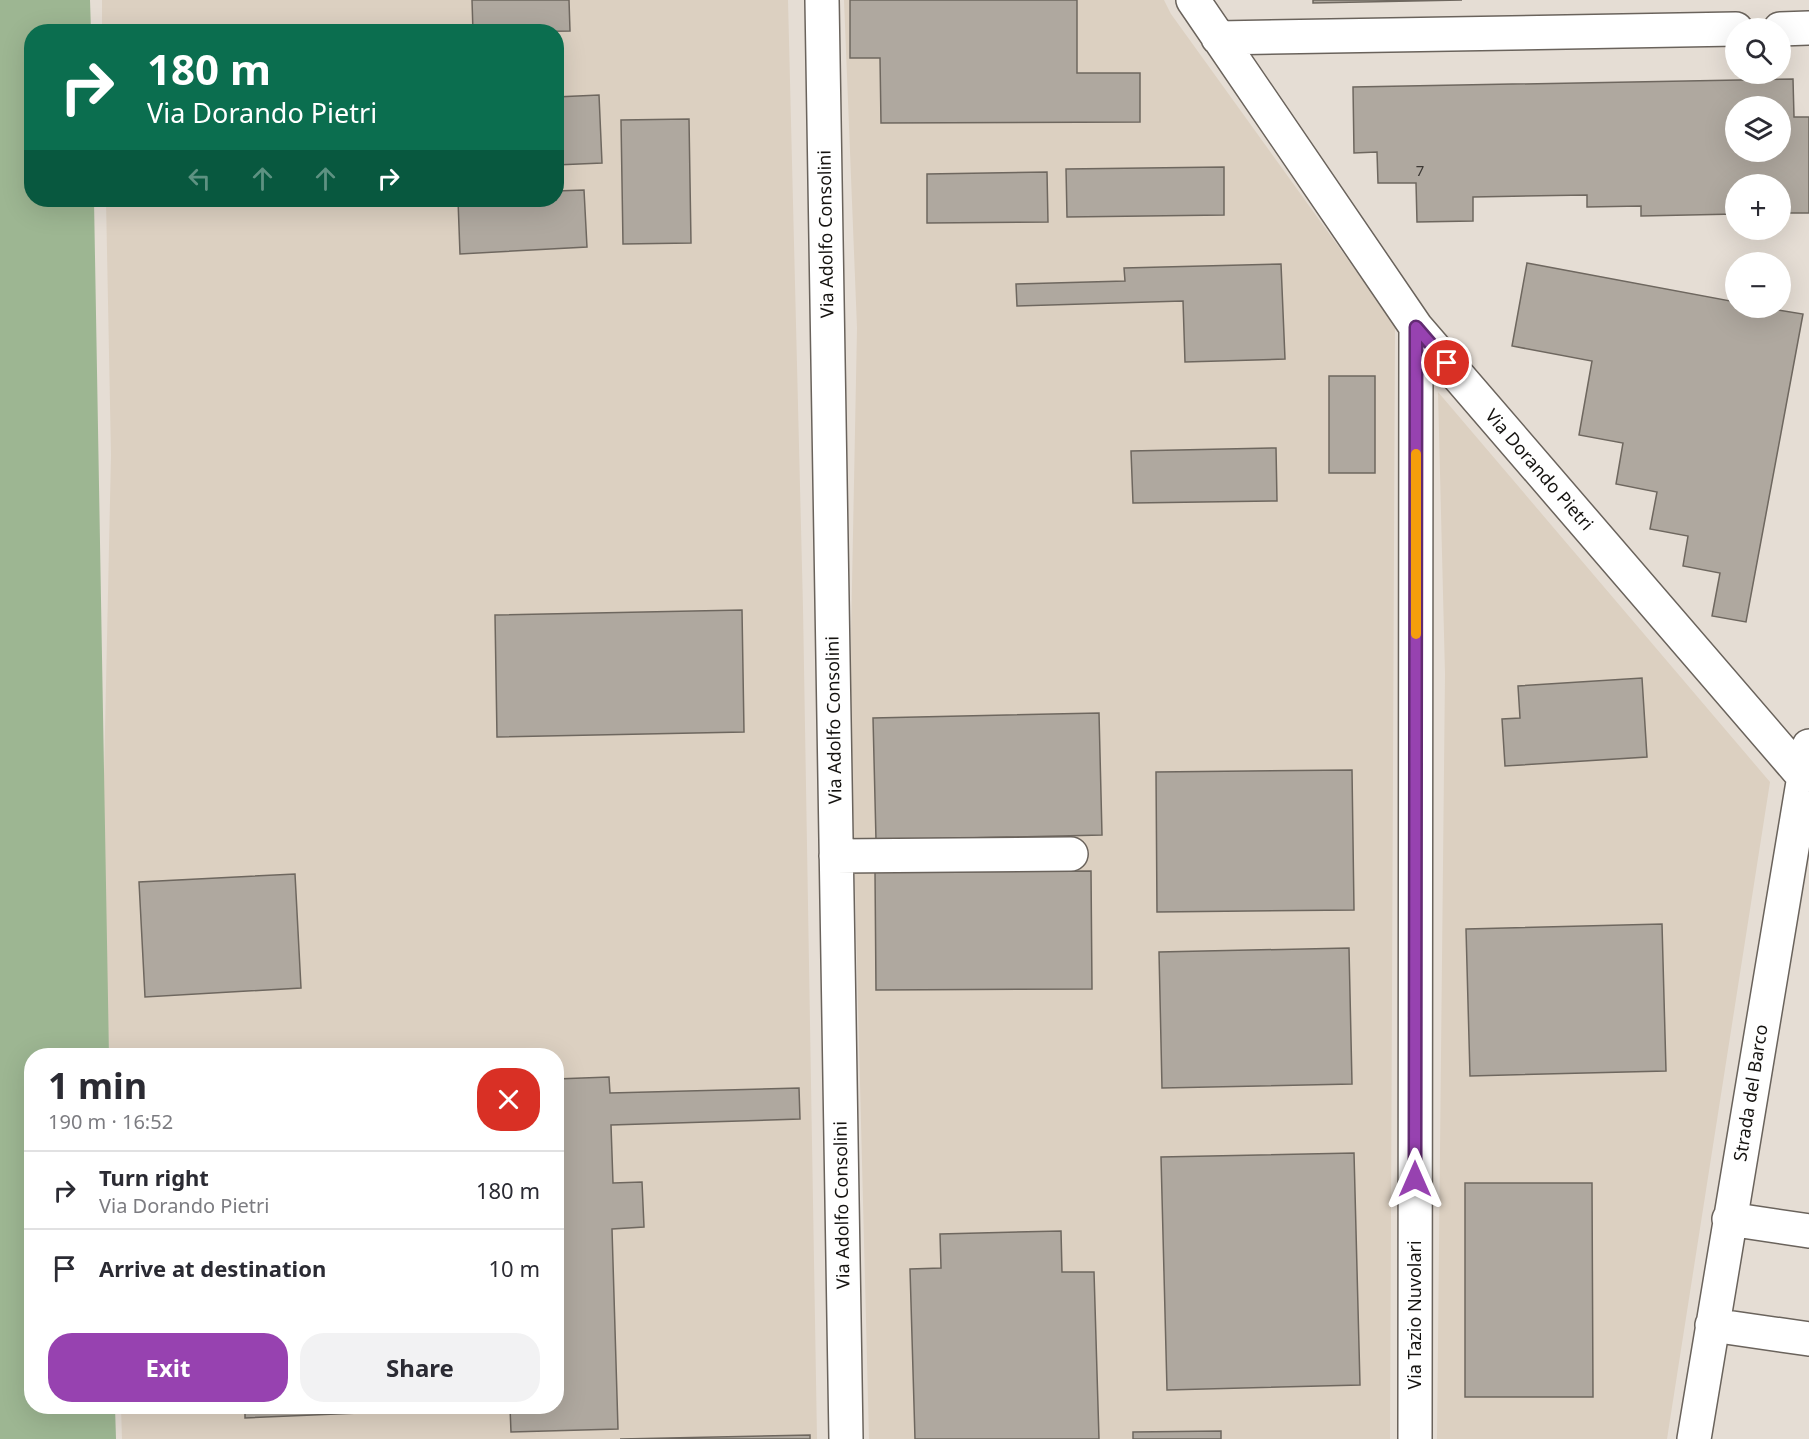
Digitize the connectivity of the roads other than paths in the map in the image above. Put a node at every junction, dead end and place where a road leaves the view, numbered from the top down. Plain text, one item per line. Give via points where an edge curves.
1 (822, 0) edge
2 (1193, 0) edge
3 (1791, 28) edge
4 (1809, 28) edge
5 (1725, 29) edge
6 (1218, 38) junction
7 (1416, 327) junction
8 (1806, 761) edge
9 (1071, 854) dead end
10 (836, 856) junction
11 (1729, 1219) junction
12 (1809, 1231) edge
13 (1712, 1325) junction
14 (1809, 1339) edge
15 (846, 1439) edge
16 (1415, 1439) edge
17 (1694, 1439) edge

1 - 10 street, Via Adolfo Consolini
2 - 6 street, Via Dorando Pietri
3 - 4 street
5 - 6 street
6 - 7 street, Via Dorando Pietri
7 - 8 street, Via Dorando Pietri
7 - 16 street, Via Tazio Nuvolari
8 - 11 street, Strada del Barco
9 - 10 street
10 - 15 street, Via Adolfo Consolini
11 - 12 street
11 - 13 street, Strada del Barco
13 - 14 street
13 - 17 street, Strada del Barco

